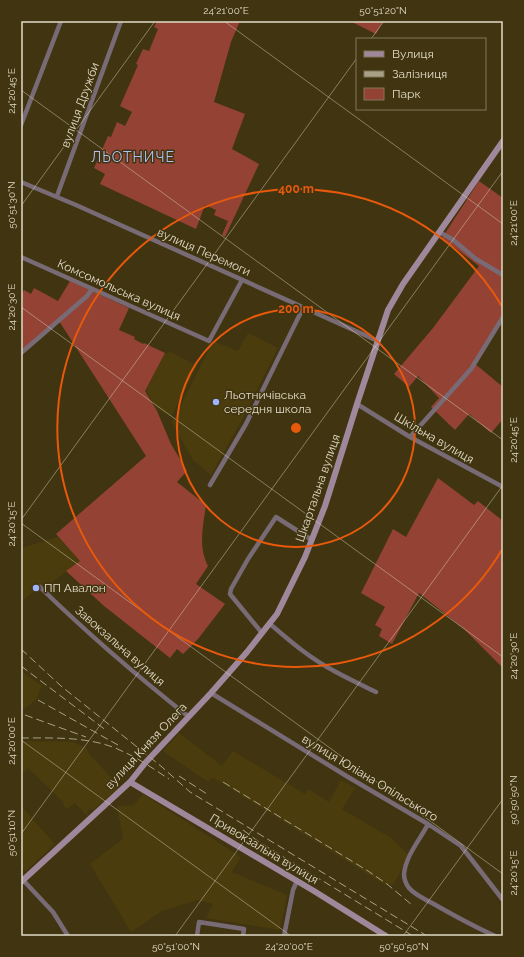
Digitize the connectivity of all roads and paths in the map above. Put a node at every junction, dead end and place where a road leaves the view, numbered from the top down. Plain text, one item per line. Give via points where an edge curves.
1 (61, 21) edge
2 (122, 21) edge
3 (21, 125) edge
4 (503, 141) edge
5 (21, 182) edge
6 (56, 196) junction
7 (439, 232) junction
8 (21, 257) edge
9 (503, 275) edge
10 (242, 280) junction
11 (92, 289) junction
12 (303, 308) junction
13 (503, 317) edge
14 (378, 342) junction
15 (21, 352) edge
16 (357, 404) junction
17 (410, 437) junction
18 (210, 485) dead end
19 (503, 487) edge
20 (312, 540) junction
21 (40, 587) dead end
22 (270, 624) junction
23 (262, 633) junction
24 (376, 692) dead end
25 (211, 693) junction
26 (189, 717) junction
27 (130, 782) junction
28 (428, 824) junction
29 (22, 881) edge
30 (297, 881) junction
31 (503, 900) edge
32 (68, 936) edge
33 (197, 936) edge
34 (243, 936) edge
35 (284, 936) edge
36 (386, 936) edge
37 (495, 936) edge

1 - 3 street
2 - 6 street, вулиця Дружби
4 - 7 street, Шкартальна вулиця
5 - 6 street, вулиця Перемоги
6 - 10 street, вулиця Перемоги
7 - 9 street
7 - 14 street, Шкартальна вулиця via 388,310
8 - 11 street, Комсомольська вулиця
10 - 11 street, Комсомольська вулиця via 209,341
10 - 12 street, вулиця Перемоги
11 - 15 street
12 - 14 street, вулиця Перемоги
12 - 18 street via 246,424
13 - 17 street via 471,369
14 - 16 street, Шкартальна вулиця
16 - 17 street, Шкільна вулиця
16 - 20 street, Шкартальна вулиця
17 - 19 street, Шкільна вулиця
20 - 22 street, Шкартальна вулиця via 297,576
20 - 23 street via 276,516 231,589 230,594
21 - 26 street, Завокзальна вулиця via 135,674
22 - 23 street, Шкартальна вулиця
22 - 24 street via 316,660
23 - 25 street, вулиця Князя Олега
25 - 26 street, вулиця Князя Олега
25 - 28 street, вулиця Юліана Опільського
26 - 27 street, вулиця Князя Олега
27 - 29 street, вулиця Князя Олега
27 - 30 street, Привокзальна вулиця
28 - 31 street, вулиця Юліана Опільського via 461,846
28 - 37 street via 406,865 405,881 418,895 470,925
29 - 32 street via 53,912
30 - 35 street
30 - 36 street, Привокзальна вулиця
33 - 34 street via 199,922 244,928

